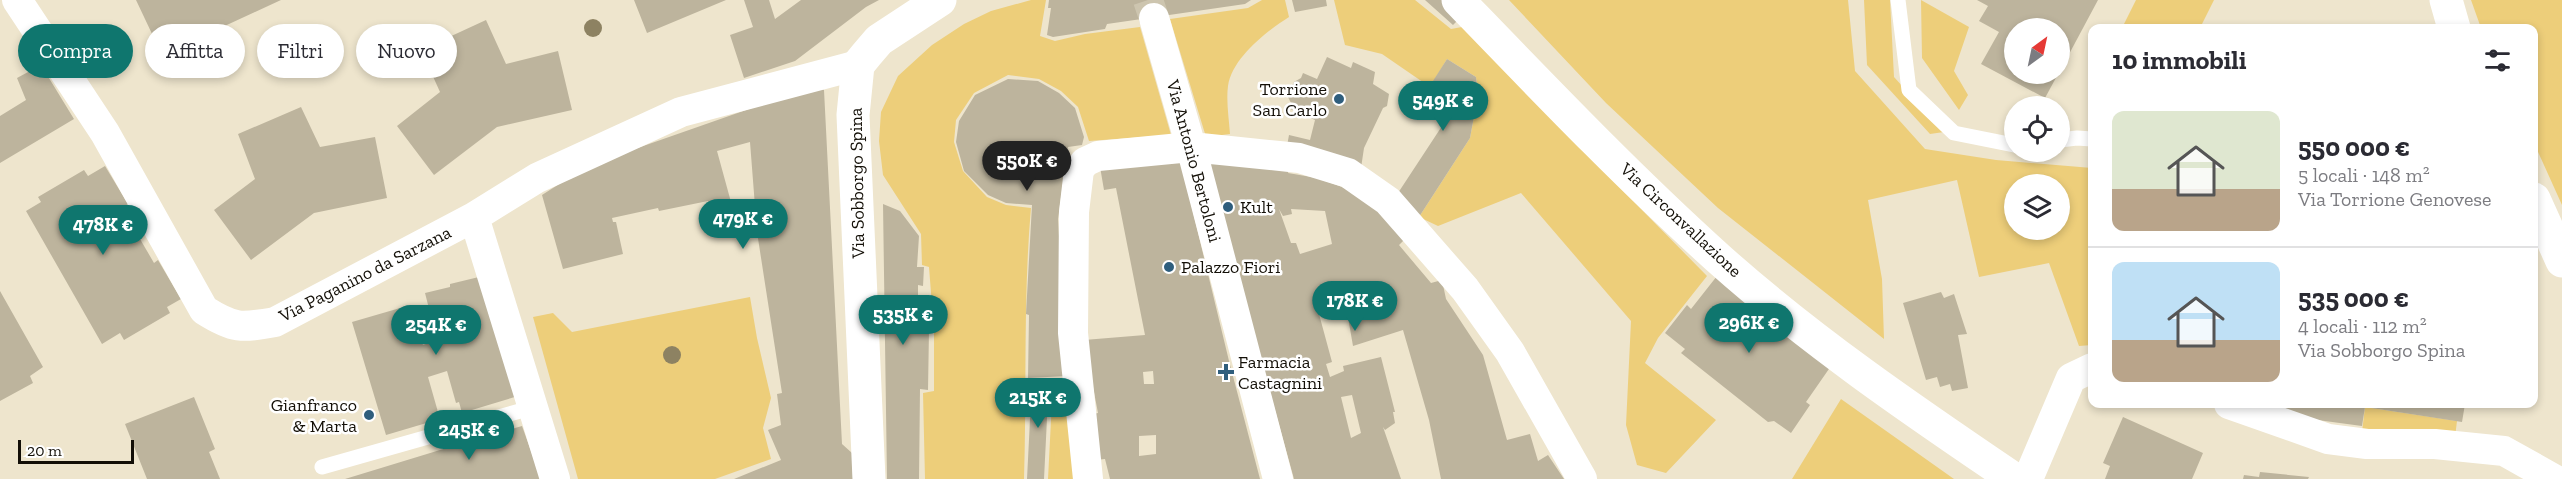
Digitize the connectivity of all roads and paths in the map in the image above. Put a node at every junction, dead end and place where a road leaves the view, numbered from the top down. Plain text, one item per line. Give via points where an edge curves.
1 (17, 0) edge
2 (940, 0) edge
3 (1458, 0) edge
4 (1898, 0) edge
5 (2446, 0) edge
6 (1154, 18) tunnel mouth
7 (2453, 24) edge
8 (858, 65) junction
9 (2070, 139) edge
10 (2088, 139) edge
11 (2004, 143) edge
12 (1191, 147) junction
13 (2538, 208) edge
14 (474, 218) junction
15 (2562, 261) edge
16 (2088, 370) edge
17 (534, 407) junction
18 (2240, 408) edge
19 (322, 467) dead end
20 (555, 479) edge
21 (868, 479) edge
22 (1088, 479) edge
23 (1278, 479) edge
24 (1582, 479) edge
25 (2014, 479) edge
26 (2028, 479) edge
27 (2554, 479) edge

1 - 14 street, Via Paganino da Sarzana via 105,133 204,310 225,323 245,327 275,322
2 - 8 street via 879,40
3 - 25 street, Via Circonvallazione via 1720,259 1844,361
4 - 11 lane via 1909,90 1954,133
5 - 7 street
6 - 12 street, Via Antonio Bertoloni
8 - 14 street, Via Paganino da Sarzana via 681,112 537,178
8 - 21 street, Via Sobborgo Spina via 853,115
9 - 10 lane
12 - 22 street via 1098,156 1079,170 1074,212 1073,333
12 - 23 street, Via Antonio Bertoloni
12 - 24 street via 1299,158 1348,173 1388,201 1465,289 1510,352
13 - 15 street
14 - 17 street
16 - 26 street via 2070,378
17 - 19 lane
17 - 20 street
18 - 27 street via 2328,439 2504,452

